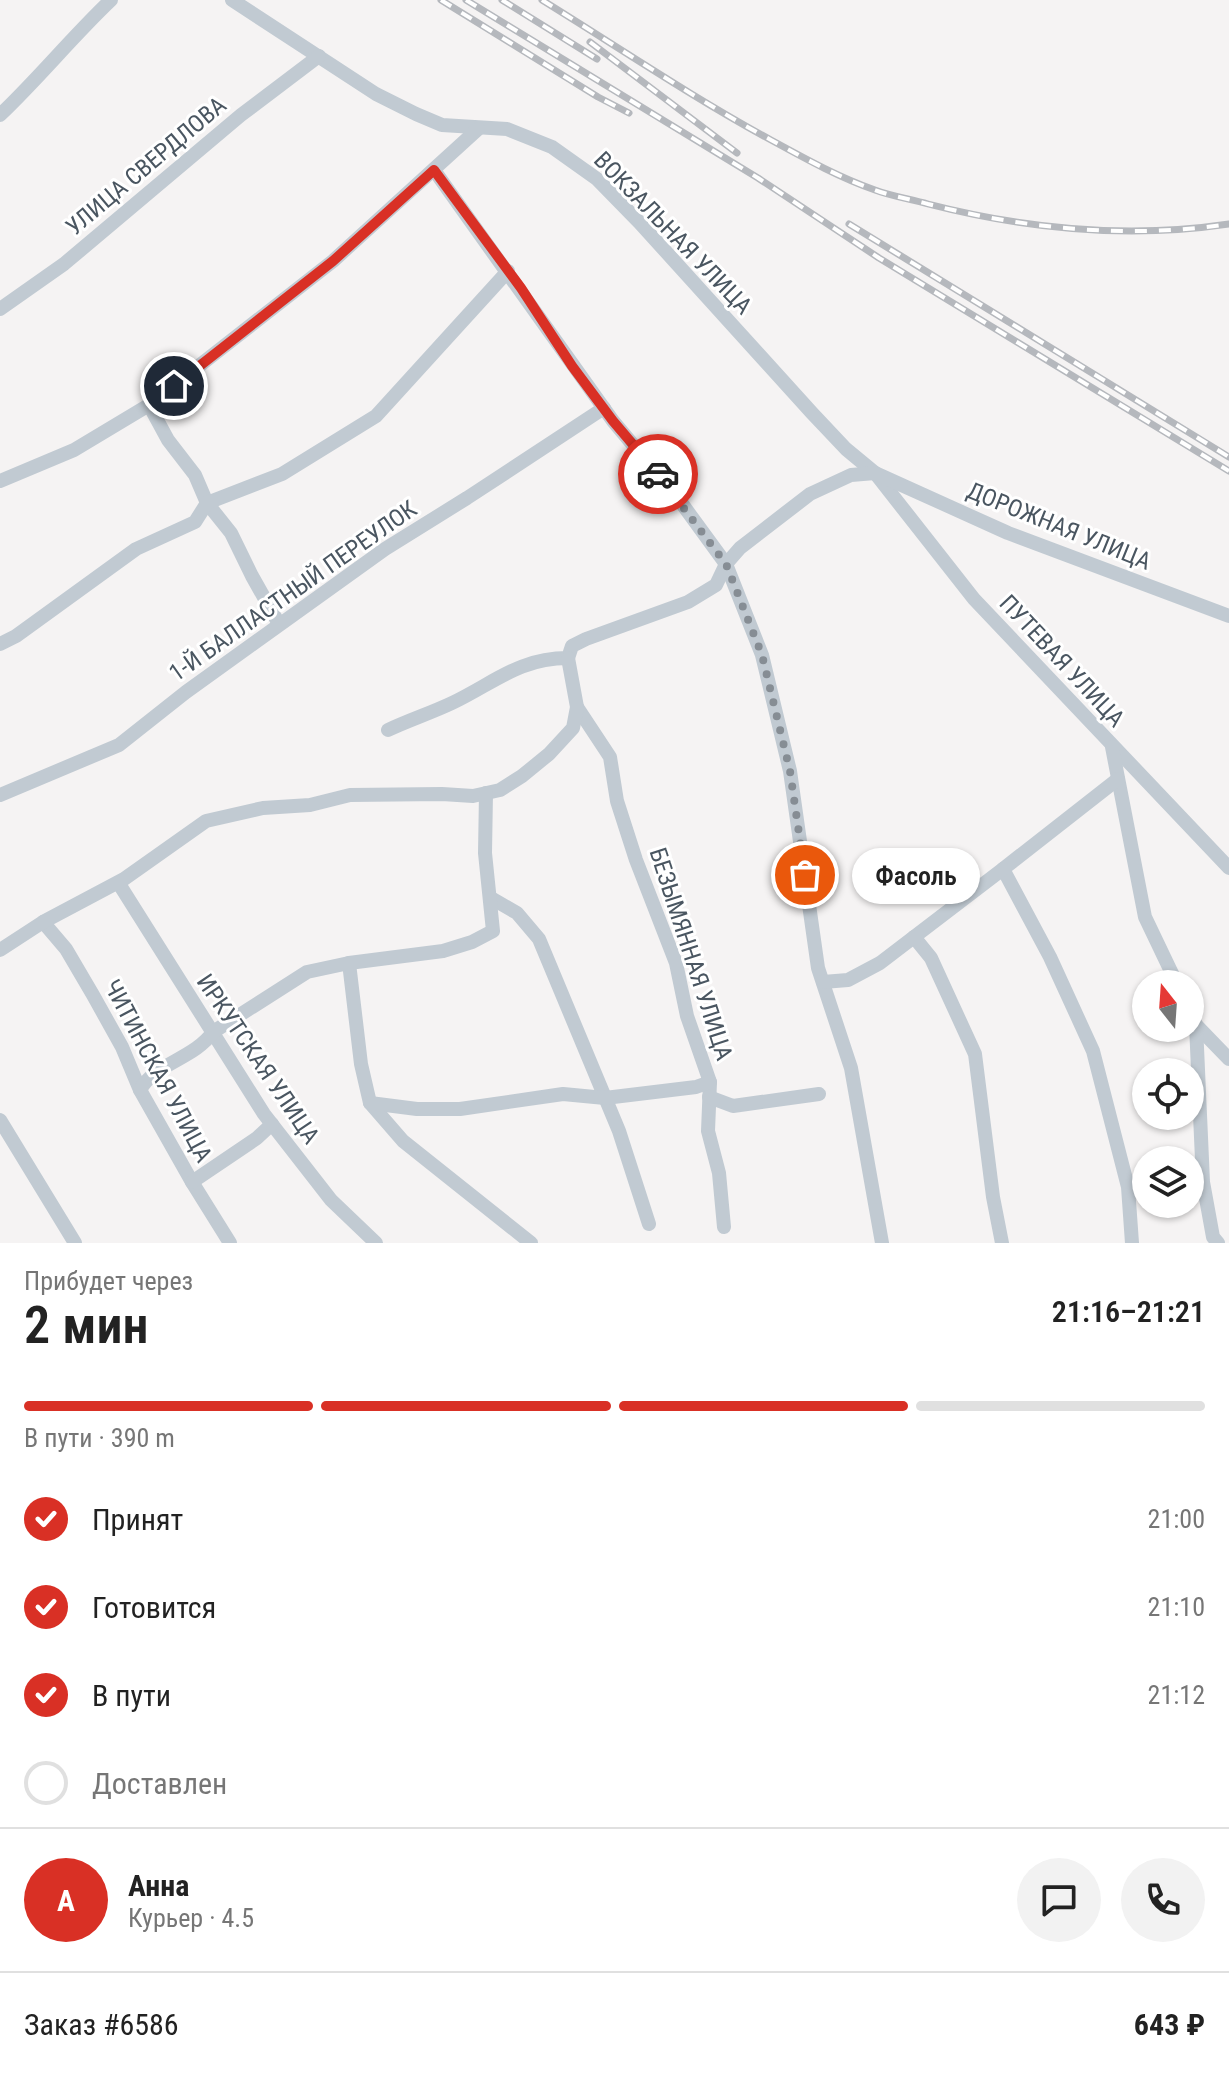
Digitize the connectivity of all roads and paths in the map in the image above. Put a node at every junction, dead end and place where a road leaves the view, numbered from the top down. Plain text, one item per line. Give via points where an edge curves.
1 (111, 0) edge
2 (232, 0) edge
3 (319, 56) junction
4 (0, 115) edge
5 (478, 129) junction
6 (434, 170) junction
7 (508, 271) junction
8 (0, 309) edge
9 (149, 405) junction
10 (604, 408) junction
11 (875, 473) junction
12 (0, 481) edge
13 (207, 503) junction
14 (726, 564) junction
15 (1229, 616) edge
16 (279, 624) junction
17 (0, 644) edge
18 (568, 658) junction
19 (577, 707) junction
20 (388, 730) dead end
21 (1112, 745) junction
22 (1118, 779) junction
23 (486, 793) junction
24 (0, 795) edge
25 (1229, 868) edge
26 (1003, 869) junction
27 (121, 887) dead end
28 (491, 898) junction
29 (43, 922) junction
30 (914, 937) junction
31 (0, 950) edge
32 (349, 963) junction
33 (1170, 970) edge
34 (823, 982) junction
35 (1204, 1031) edge
36 (213, 1032) junction
37 (1194, 1042) edge
38 (1229, 1059) edge
39 (709, 1089) junction
40 (140, 1090) junction
41 (819, 1094) dead end
42 (605, 1098) junction
43 (370, 1103) junction
44 (0, 1120) edge
45 (272, 1124) junction
46 (192, 1182) junction
47 (649, 1224) dead end
48 (724, 1227) dead end
49 (75, 1243) edge
50 (230, 1243) edge
51 (376, 1243) edge
52 (531, 1243) edge
53 (882, 1243) edge
54 (1002, 1243) edge
55 (1132, 1243) edge
56 (1218, 1243) edge

1 - 4 street
2 - 3 street, ВОКЗАЛЬНАЯ УЛИЦА
3 - 5 street, ВОКЗАЛЬНАЯ УЛИЦА via 416,114 442,125
3 - 8 street, УЛИЦА СВЕРДЛОВА via 64,264
5 - 6 street
5 - 11 street, ВОКЗАЛЬНАЯ УЛИЦА via 520,133 552,147 597,179 846,449
6 - 7 street
6 - 9 street via 333,261
7 - 10 street
7 - 13 street via 376,416 282,474
9 - 12 street via 74,450
9 - 13 street
10 - 14 street
10 - 16 street, 1-Й БАЛЛАСТНЫЙ ПЕРЕУЛОК
11 - 14 street via 851,475 810,494
11 - 15 street, ДОРОЖНАЯ УЛИЦА via 1008,533
11 - 21 street, ПУТЕВАЯ УЛИЦА via 974,599
13 - 16 street via 231,533
13 - 17 street via 195,522 136,549
14 - 18 street via 707,591 572,646
14 - 34 street via 762,655 790,771
16 - 24 street, 1-Й БАЛЛАСТНЫЙ ПЕРЕУЛОК via 119,745
18 - 19 street
18 - 20 street via 504,672 482,689
19 - 23 street via 573,728 549,754 500,790
19 - 39 street, БЕЗЫМЯННАЯ УЛИЦА via 610,757 617,801 676,963
21 - 22 street
21 - 25 street, ПУТЕВАЯ УЛИЦА
22 - 26 street
22 - 33 street via 1145,917
23 - 28 street
23 - 29 street via 350,795 206,821 124,879
26 - 30 street
26 - 55 street via 1093,1051 1128,1187
27 - 36 street, ИРКУТСКАЯ УЛИЦА
28 - 32 street via 493,931 472,942
28 - 42 street via 517,913 539,939
29 - 31 street
29 - 40 street, ЧИТИНСКАЯ УЛИЦА via 93,995
30 - 34 street via 848,980
30 - 54 street via 931,958 975,1054
32 - 36 street via 307,972
32 - 43 street
34 - 53 street via 851,1068
35 - 38 street
36 - 40 street via 189,1055 148,1076
36 - 45 street, ИРКУТСКАЯ УЛИЦА
37 - 56 street via 1203,1182
39 - 41 street via 733,1106
39 - 42 street
39 - 48 street, БЕЗЫМЯННАЯ УЛИЦА via 708,1131
40 - 46 street, ЧИТИНСКАЯ УЛИЦА
42 - 43 street via 563,1094 460,1109
42 - 47 street
43 - 52 street via 403,1141
44 - 49 street
45 - 46 street
45 - 51 street, ИРКУТСКАЯ УЛИЦА via 331,1200
46 - 50 street, ЧИТИНСКАЯ УЛИЦА

